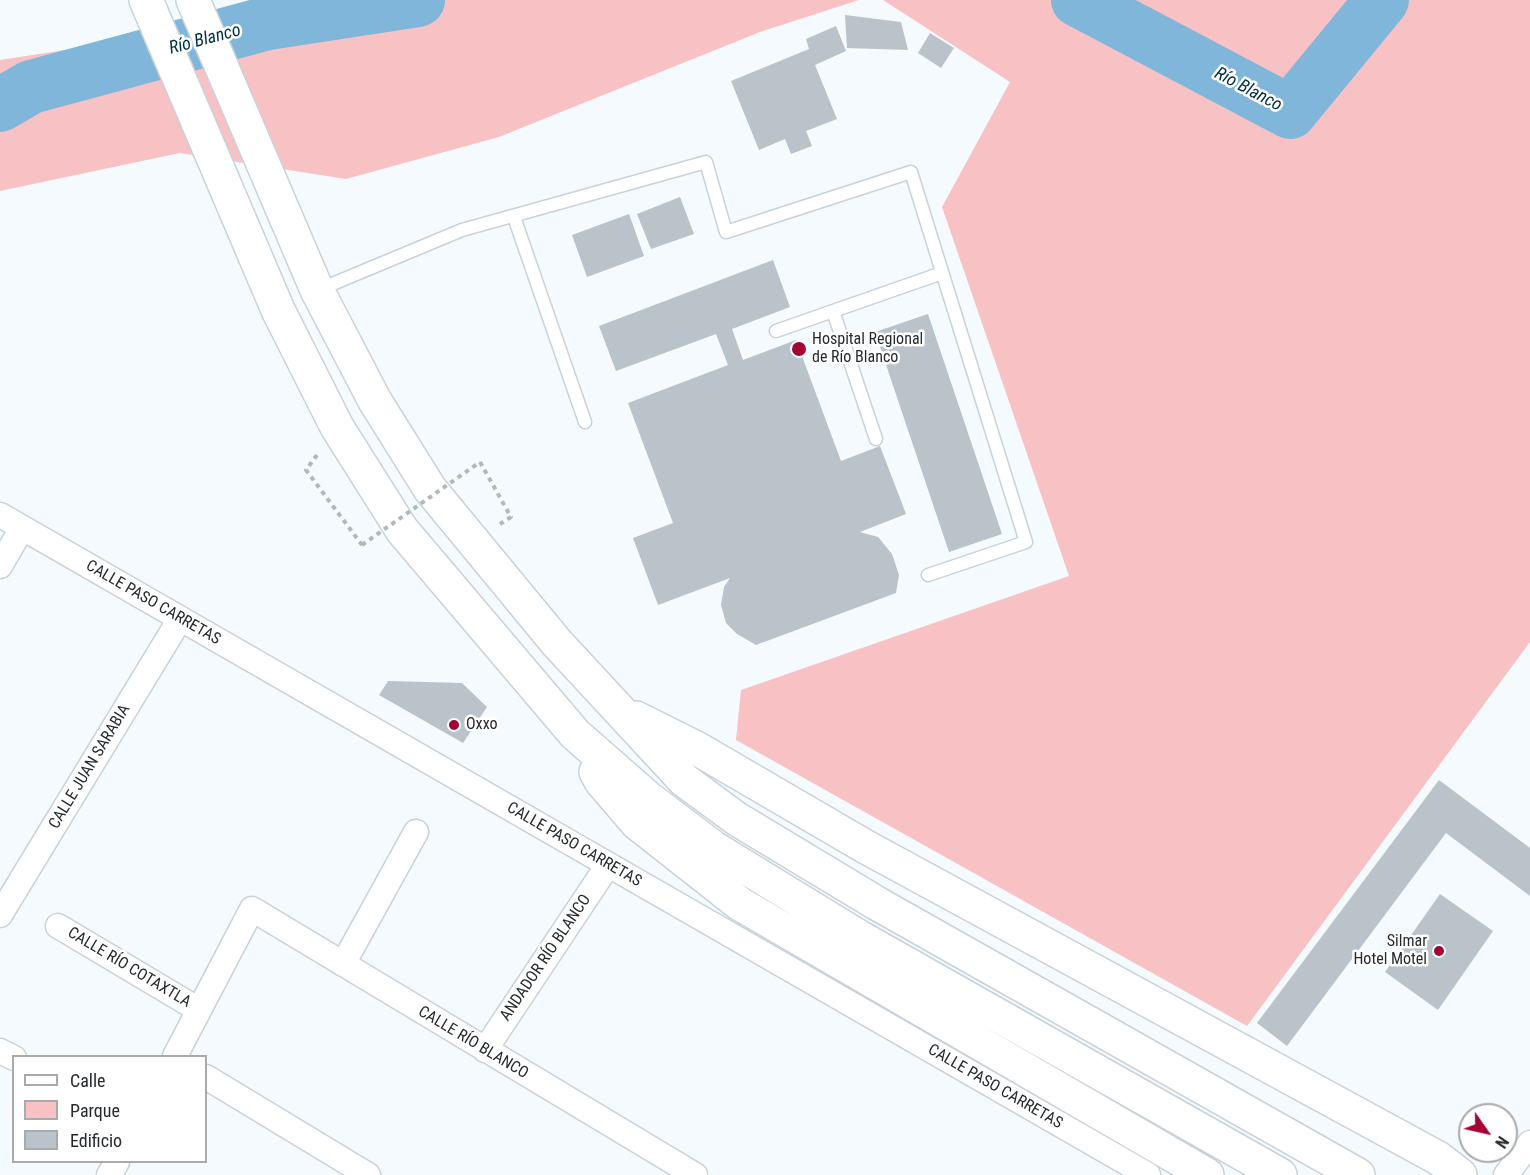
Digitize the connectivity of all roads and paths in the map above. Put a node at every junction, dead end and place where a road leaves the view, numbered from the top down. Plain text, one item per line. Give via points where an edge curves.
1 (194, 1) edge
2 (150, 9) edge
3 (514, 217) junction
4 (942, 273) junction
5 (317, 290) junction
6 (833, 311) junction
7 (776, 331) dead end
8 (585, 422) dead end
9 (337, 427) junction
10 (876, 439) dead end
11 (0, 515) edge
12 (22, 528) junction
13 (474, 541) junction
14 (0, 566) edge
15 (928, 574) dead end
16 (180, 619) junction
17 (618, 709) junction
18 (575, 734) junction
19 (416, 832) dead end
20 (608, 865) junction
21 (0, 915) edge
22 (58, 926) dead end
23 (343, 964) junction
24 (199, 1010) junction
25 (485, 1050) junction
26 (176, 1055) edge
27 (207, 1078) edge
28 (1530, 1143) edge
29 (368, 1175) edge
30 (695, 1175) edge
31 (1148, 1175) edge
32 (1207, 1175) edge
33 (1280, 1175) edge
34 (1358, 1175) edge
35 (1461, 1175) edge
36 (1506, 1175) edge

1 - 5 street
2 - 9 street via 278,310
3 - 4 lane via 706,162 726,232 911,172
3 - 5 lane via 462,230
3 - 8 lane
4 - 6 lane
4 - 15 lane via 1026,543
5 - 13 street via 375,401 430,489
6 - 7 lane
6 - 10 lane
9 - 13 path, bridge via 306,470 362,545 480,462 511,517
9 - 18 street via 402,530
11 - 12 street, CALLE PASO CARRETAS
12 - 14 street
12 - 16 street, CALLE PASO CARRETAS
13 - 17 street via 556,643
16 - 20 street, CALLE PASO CARRETAS
16 - 21 street, CALLE JUAN SARABIA
17 - 34 street via 684,780 737,819 878,904
17 - 35 street via 698,749 866,847 1438,1158
18 - 32 street via 601,781 637,823 740,904
18 - 33 street via 648,798 714,848 861,938
19 - 23 street
20 - 25 street, ANDADOR RÍO BLANCO
20 - 31 street, CALLE PASO CARRETAS
22 - 24 street, CALLE RÍO COTAXTLA
23 - 24 street, CALLE RÍO BLANCO via 252,909
23 - 25 street, CALLE RÍO BLANCO
24 - 26 street
25 - 30 street, CALLE RÍO BLANCO
27 - 29 street
28 - 36 street

